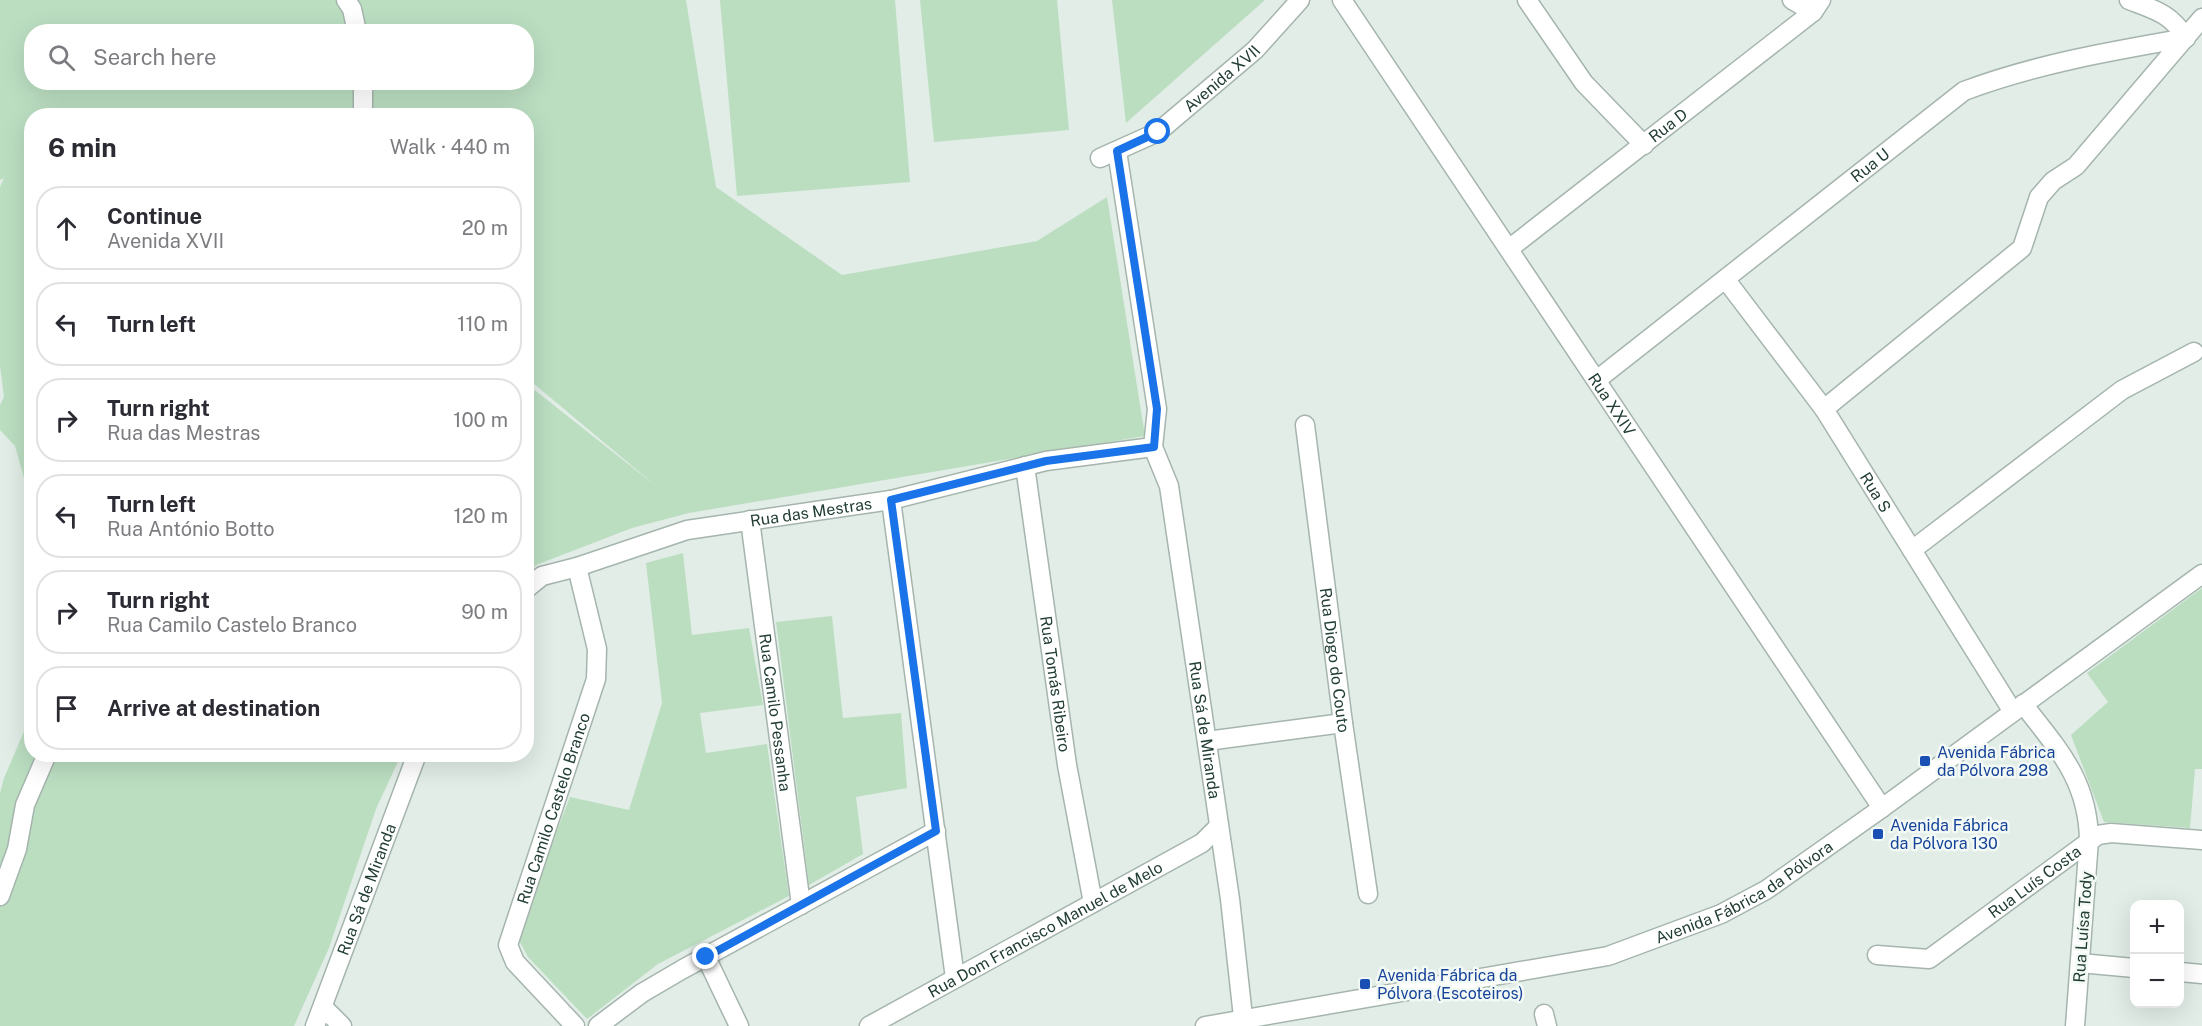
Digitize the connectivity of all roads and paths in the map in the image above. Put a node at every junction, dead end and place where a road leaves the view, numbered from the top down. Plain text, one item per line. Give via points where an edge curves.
1 (346, 0) edge
2 (1300, 0) edge
3 (1342, 0) edge
4 (1527, 0) edge
5 (1792, 0) edge
6 (2129, 0) edge
7 (1817, 6) edge
8 (2202, 18) edge
9 (355, 24) edge
10 (2186, 38) junction
11 (363, 90) edge
12 (363, 108) edge
13 (1644, 145) junction
14 (1510, 248) junction
15 (1726, 280) junction
16 (2194, 352) dead end
17 (1598, 380) junction
18 (1824, 409) junction
19 (1305, 425) dead end
20 (1154, 447) junction
21 (1025, 466) junction
22 (891, 500) junction
23 (750, 520) junction
24 (1912, 550) junction
25 (577, 567) junction
26 (2202, 574) edge
27 (534, 582) edge
28 (2018, 708) junction
29 (1343, 723) junction
30 (1207, 741) junction
31 (44, 762) edge
32 (414, 762) edge
33 (1882, 808) junction
34 (1218, 827) junction
35 (936, 831) junction
36 (2090, 840) junction
37 (2202, 840) edge
38 (1368, 894) dead end
39 (0, 896) edge
40 (1093, 903) junction
41 (801, 905) junction
42 (1877, 955) dead end
43 (706, 957) junction
44 (2080, 963) junction
45 (2130, 968) edge
46 (2184, 972) edge
47 (2202, 974) edge
48 (955, 978) junction
49 (323, 1007) junction
50 (1242, 1017) junction
51 (315, 1026) edge
52 (342, 1026) edge
53 (575, 1026) edge
54 (598, 1026) edge
55 (739, 1026) edge
56 (869, 1026) edge
57 (1205, 1026) edge
58 (2076, 1026) edge

1 - 9 street
2 - 20 street, Avenida XVII via 1255,50 1158,132 1109,154 1157,409
3 - 14 street, Rua XXIV
4 - 13 street via 1584,83
5 - 7 street
6 - 10 street via 2176,22
7 - 13 street, Rua D
8 - 10 street
10 - 15 street, Rua U via 2006,75 1964,91
10 - 18 street via 2076,166 2039,196 2022,248
11 - 12 street
13 - 14 street, Rua D
14 - 17 street, Rua XXIV
15 - 17 street, Rua U
15 - 18 street, Rua S
16 - 24 street via 2122,390
17 - 33 street, Rua XXIV
18 - 24 street, Rua S
19 - 29 street, Rua Diogo do Couto
20 - 21 street, Rua das Mestras
20 - 30 street, Rua Sá de Miranda via 1169,486
21 - 22 street, Rua das Mestras
21 - 40 street, Rua Tomás Ribeiro via 1067,765
22 - 23 street, Rua das Mestras
22 - 35 street
23 - 25 street, Rua das Mestras via 687,530
23 - 41 street, Rua Camilo Pessanha
24 - 28 street, Rua S
25 - 27 street via 542,576
25 - 53 street, Rua Camilo Castelo Branco via 597,649 596,679 508,945 515,962
26 - 28 street, Avenida Fábrica da Pólvora
28 - 33 street, Avenida Fábrica da Pólvora
28 - 36 street, Rua Luísa Tody via 2074,772 2089,814
29 - 30 street
29 - 38 street, Rua Diogo do Couto
30 - 34 street, Rua Sá de Miranda
31 - 39 street via 25,805 17,849
32 - 49 street, Rua Sá de Miranda
33 - 50 street, Avenida Fábrica da Pólvora via 1766,890 1721,914 1642,945 1608,956
34 - 40 street, Rua Dom Francisco Manuel de Melo via 1202,843
34 - 50 street, Rua Sá de Miranda via 1232,909
35 - 41 street
35 - 48 street
36 - 37 street, Rua Luís Costa via 2111,833
36 - 42 street, Rua Luís Costa via 1929,959
36 - 44 street, Rua Luísa Tody
40 - 48 street, Rua Dom Francisco Manuel de Melo
41 - 43 street
43 - 54 street via 642,993
43 - 55 street
44 - 45 street
44 - 58 street, Rua Luísa Tody
46 - 47 street
48 - 56 street, Rua Dom Francisco Manuel de Melo
49 - 51 street, Rua Sá de Miranda
49 - 52 street
50 - 57 street, Avenida Fábrica da Pólvora

